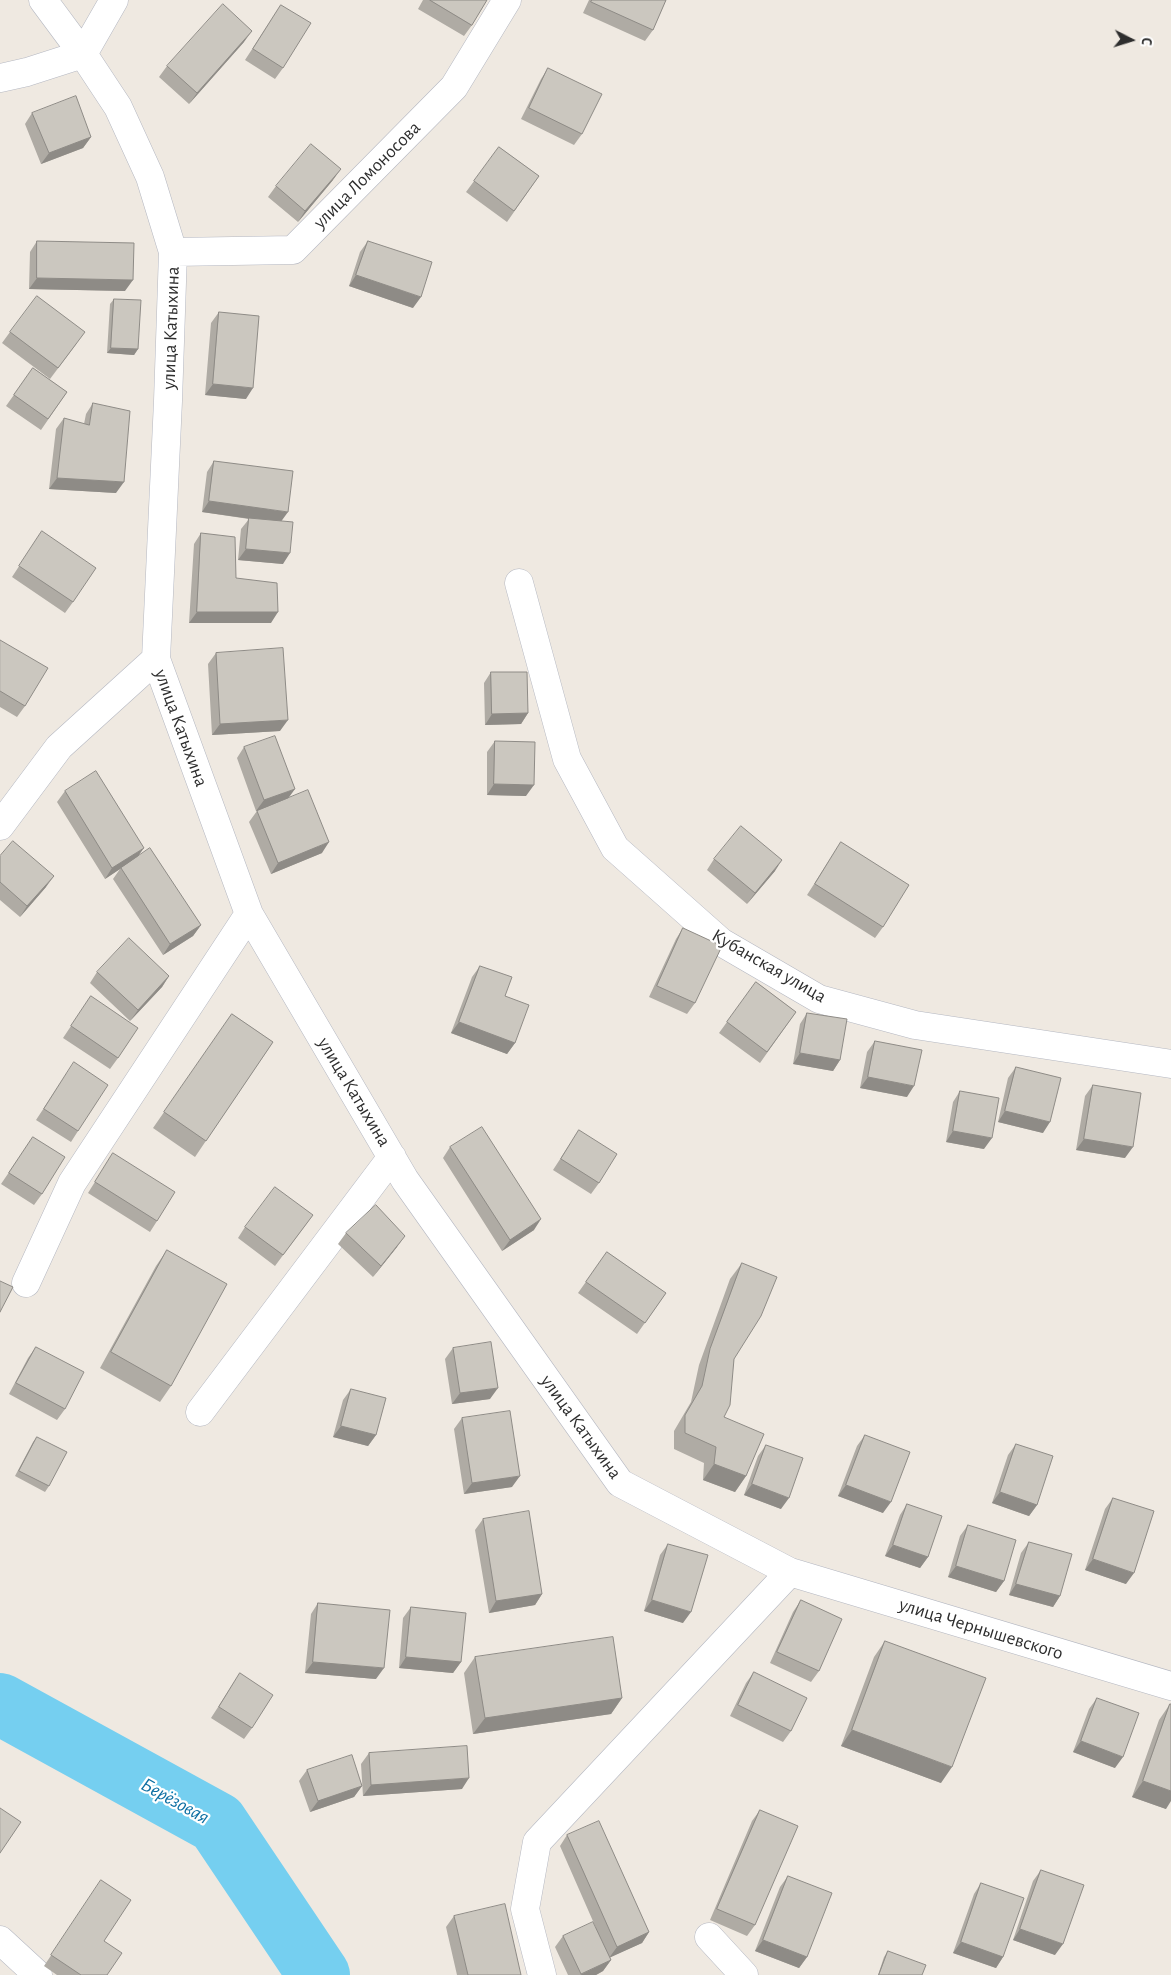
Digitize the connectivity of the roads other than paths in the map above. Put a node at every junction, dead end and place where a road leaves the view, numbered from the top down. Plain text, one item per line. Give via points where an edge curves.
1 (43, 0) edge
2 (114, 0) edge
3 (507, 0) edge
4 (83, 54) junction
5 (0, 78) edge
6 (173, 252) junction
7 (519, 583) dead end
8 (156, 659) junction
9 (0, 826) edge
10 (249, 914) junction
11 (1171, 1064) edge
12 (392, 1157) junction
13 (26, 1283) dead end
14 (200, 1412) dead end
15 (790, 1572) junction
16 (1171, 1686) edge
17 (709, 1937) dead end
18 (0, 1940) edge
19 (38, 1975) edge
20 (542, 1975) edge
21 (744, 1975) edge

1 - 4 street, улица Катыхина
2 - 4 street
3 - 6 street, улица Ломоносова via 454,87 293,250
4 - 5 street
4 - 6 street, улица Катыхина via 118,107 150,176
6 - 8 street, улица Катыхина
7 - 11 street, Кубанская улица via 567,759 615,848 720,942 819,999 915,1025
8 - 9 street via 59,747
8 - 10 street, улица Катыхина
10 - 12 street, улица Катыхина
10 - 13 street via 72,1183
12 - 14 street
12 - 15 street, улица Катыхина via 620,1483
15 - 16 street, улица Чернышевского
15 - 20 street via 537,1842 525,1909
17 - 21 street
18 - 19 street

